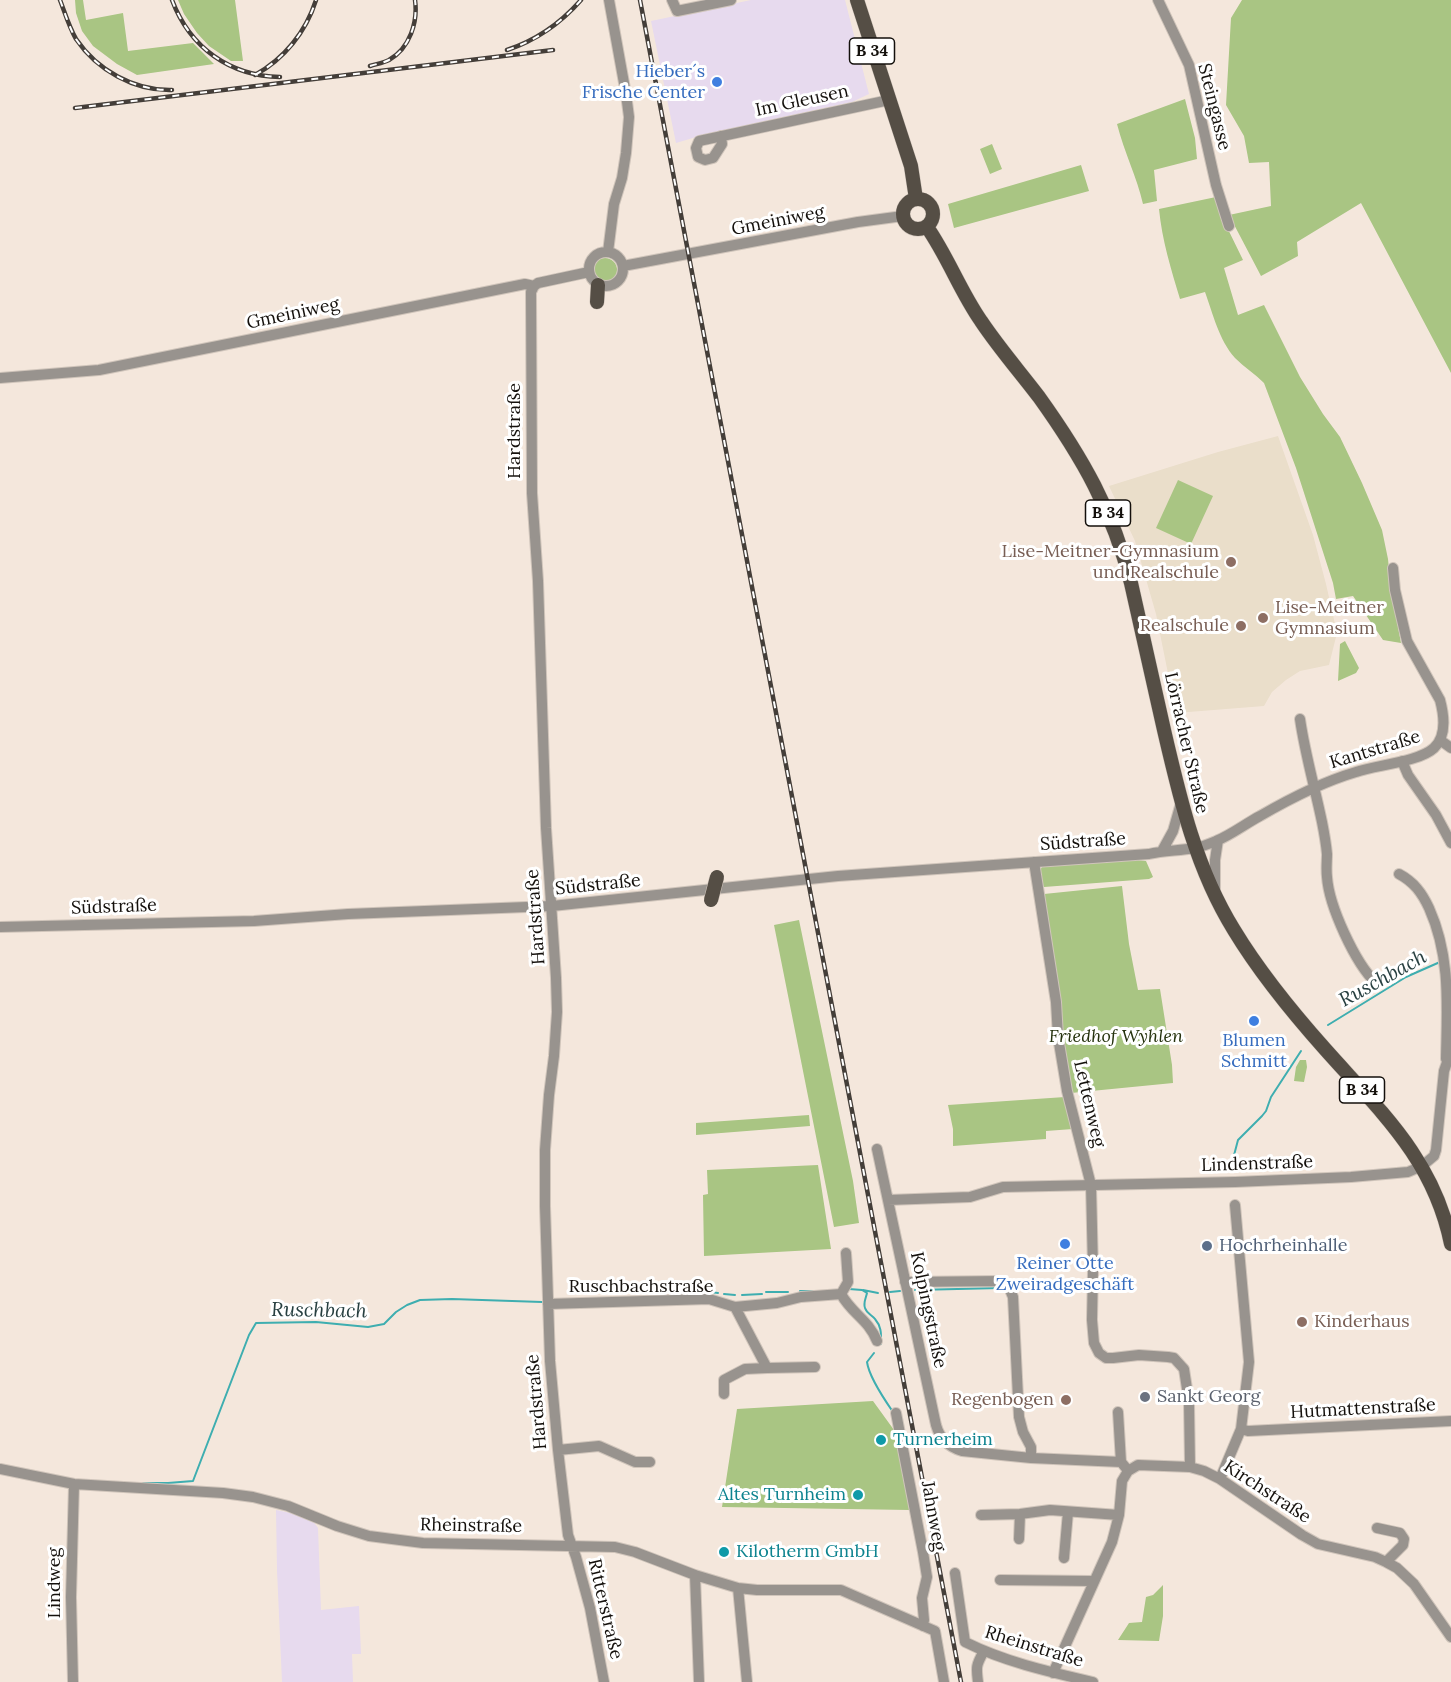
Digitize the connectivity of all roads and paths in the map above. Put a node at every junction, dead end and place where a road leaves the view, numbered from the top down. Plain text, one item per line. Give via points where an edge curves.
1 (609, 0) edge
2 (672, 0) edge
3 (731, 0) edge
4 (859, 0) edge
5 (1158, 0) edge
6 (889, 100) junction
7 (721, 136) dead end
8 (916, 199) junction
9 (903, 216) junction
10 (927, 226) junction
11 (1229, 226) dead end
12 (608, 252) junction
13 (623, 266) junction
14 (589, 272) junction
15 (534, 286) junction
16 (603, 286) junction
17 (602, 302) dead end
18 (0, 378) edge
19 (1393, 568) dead end
20 (1299, 719) dead end
21 (1440, 740) junction
22 (1451, 748) edge
23 (1402, 761) junction
24 (1314, 786) junction
25 (1181, 803) junction
26 (1218, 840) junction
27 (1451, 843) edge
28 (1195, 848) junction
29 (1162, 851) junction
30 (1034, 862) junction
31 (1399, 874) dead end
32 (717, 877) dead end
33 (1215, 895) junction
34 (711, 900) dead end
35 (552, 906) junction
36 (0, 927) edge
37 (1376, 983) dead end
38 (1449, 1036) edge
39 (1451, 1051) edge
40 (1446, 1063) junction
41 (877, 1149) dead end
42 (1422, 1166) junction
43 (1091, 1185) junction
44 (888, 1200) junction
45 (1235, 1205) dead end
46 (1451, 1244) edge
47 (846, 1253) dead end
48 (905, 1282) junction
49 (841, 1294) junction
50 (548, 1304) junction
51 (735, 1307) junction
52 (877, 1341) dead end
53 (815, 1367) dead end
54 (767, 1368) junction
55 (724, 1394) dead end
56 (1118, 1412) dead end
57 (896, 1413) dead end
58 (1451, 1421) edge
59 (1241, 1429) junction
60 (558, 1450) junction
61 (1031, 1458) junction
62 (650, 1462) dead end
63 (1124, 1466) junction
64 (1190, 1467) junction
65 (0, 1469) edge
66 (1220, 1479) junction
67 (74, 1484) junction
68 (1068, 1512) junction
69 (1020, 1514) junction
70 (981, 1515) dead end
71 (1119, 1515) junction
72 (1377, 1528) dead end
73 (1019, 1539) dead end
74 (572, 1545) junction
75 (1064, 1558) dead end
76 (1386, 1562) junction
77 (955, 1574) dead end
78 (695, 1575) junction
79 (1000, 1580) dead end
80 (1093, 1581) junction
81 (738, 1588) junction
82 (923, 1626) junction
83 (1451, 1637) edge
84 (984, 1651) junction
85 (1053, 1673) junction
86 (73, 1682) edge
87 (604, 1682) edge
88 (699, 1682) edge
89 (747, 1682) edge
90 (944, 1682) edge
91 (978, 1682) edge
92 (1093, 1682) edge

1 - 12 street via 628,117 626,153
2 - 3 street via 677,11
4 - 6 main road, B 34
5 - 11 street, Steingasse via 1188,65
6 - 7 street, Im Gleusen
6 - 8 main road, B 34
8 - 9 main road via 904,207
8 - 10 main road via 925,200 933,211
9 - 10 main road via 912,228
9 - 13 street, Gmeiniweg
10 - 25 main road, Lörracher Straße / B 34 via 979,318 1067,438 1102,501 1124,553
12 - 13 street via 618,256
12 - 14 street via 592,259
13 - 16 street via 618,282
14 - 15 street, Gmeiniweg
14 - 16 street via 592,280
15 - 18 street, Gmeiniweg via 502,288 99,370
15 - 35 street, Hardstraße via 532,483
16 - 17 main road
19 - 21 street, Kantstraße via 1407,641 1440,700 1444,720
20 - 24 street
21 - 22 street
21 - 23 street, Kantstraße via 1427,753
23 - 24 street, Kantstraße
23 - 27 street
24 - 26 street, Kantstraße
24 - 37 street via 1332,902 1367,975
25 - 28 main road, Lörracher Straße / B 34
25 - 29 street
26 - 28 street, Kantstraße
26 - 33 street
28 - 29 street, Südstraße
28 - 33 main road, Lörracher Straße / B 34
29 - 30 street, Südstraße
30 - 35 street, Südstraße via 838,876
30 - 43 street, Lettenweg via 1067,1091
31 - 38 street via 1419,889 1437,924 1446,957
32 - 34 main road, bridge
33 - 42 main road, Lörracher Straße / B 34 via 1267,980 1404,1138
35 - 36 street, Südstraße via 254,921
35 - 50 street, Hardstraße via 557,1012 545,1150
38 - 40 street
39 - 40 street
40 - 42 street via 1436,1150
41 - 44 street, Kolpingstraße
42 - 43 street, Lindenstraße via 1408,1172 1352,1177
42 - 46 main road, Lörracher Straße / B 34 via 1445,1218
43 - 44 street, Lindenstraße via 1003,1187 970,1197
43 - 64 street, Lettenweg via 1094,1343 1106,1358 1168,1357 1184,1369
44 - 48 street, Kolpingstraße
45 - 59 street via 1249,1362
47 - 49 street via 848,1282
48 - 61 street, Kolpingstraße via 941,1437 957,1450
48 - 61 street via 1002,1281 1008,1285 1013,1297 1019,1417 1031,1447
49 - 51 street, Ruschbachstraße
49 - 52 street via 870,1326
50 - 51 street, Ruschbachstraße via 709,1299
50 - 60 street, Hardstraße
51 - 54 street
53 - 54 street
54 - 55 street via 745,1369 724,1380
56 - 63 street
57 - 82 street, Jahnweg via 927,1577 922,1598
58 - 59 street, Hutmattenstraße
59 - 66 street
60 - 62 street via 599,1446 635,1462
60 - 74 street, Hardstraße
61 - 63 street, Kolpingstraße
63 - 64 street, Kirchstraße
63 - 71 street
64 - 66 street, Kirchstraße
65 - 67 street, Rheinstraße
66 - 76 street, Kirchstraße via 1318,1544
67 - 74 street, Rheinstraße via 253,1497 369,1536 398,1540
67 - 86 street, Lindweg
68 - 69 street
68 - 71 street
68 - 75 street
69 - 70 street
69 - 73 street
71 - 80 street via 1112,1542
72 - 76 street via 1400,1533 1404,1539
74 - 78 street, Rheinstraße via 615,1546
74 - 87 street, Ritterstraße via 590,1608
76 - 83 street, Kirchstraße via 1414,1584
77 - 84 street, Rheinstraße via 965,1642
78 - 81 street, Rheinstraße
78 - 88 street
79 - 80 street
80 - 85 street
81 - 82 street, Rheinstraße via 841,1590
81 - 89 street
82 - 90 street, Rheinstraße via 935,1631
84 - 85 street, Rheinstraße
84 - 91 street via 977,1662
85 - 92 street, Rheinstraße

